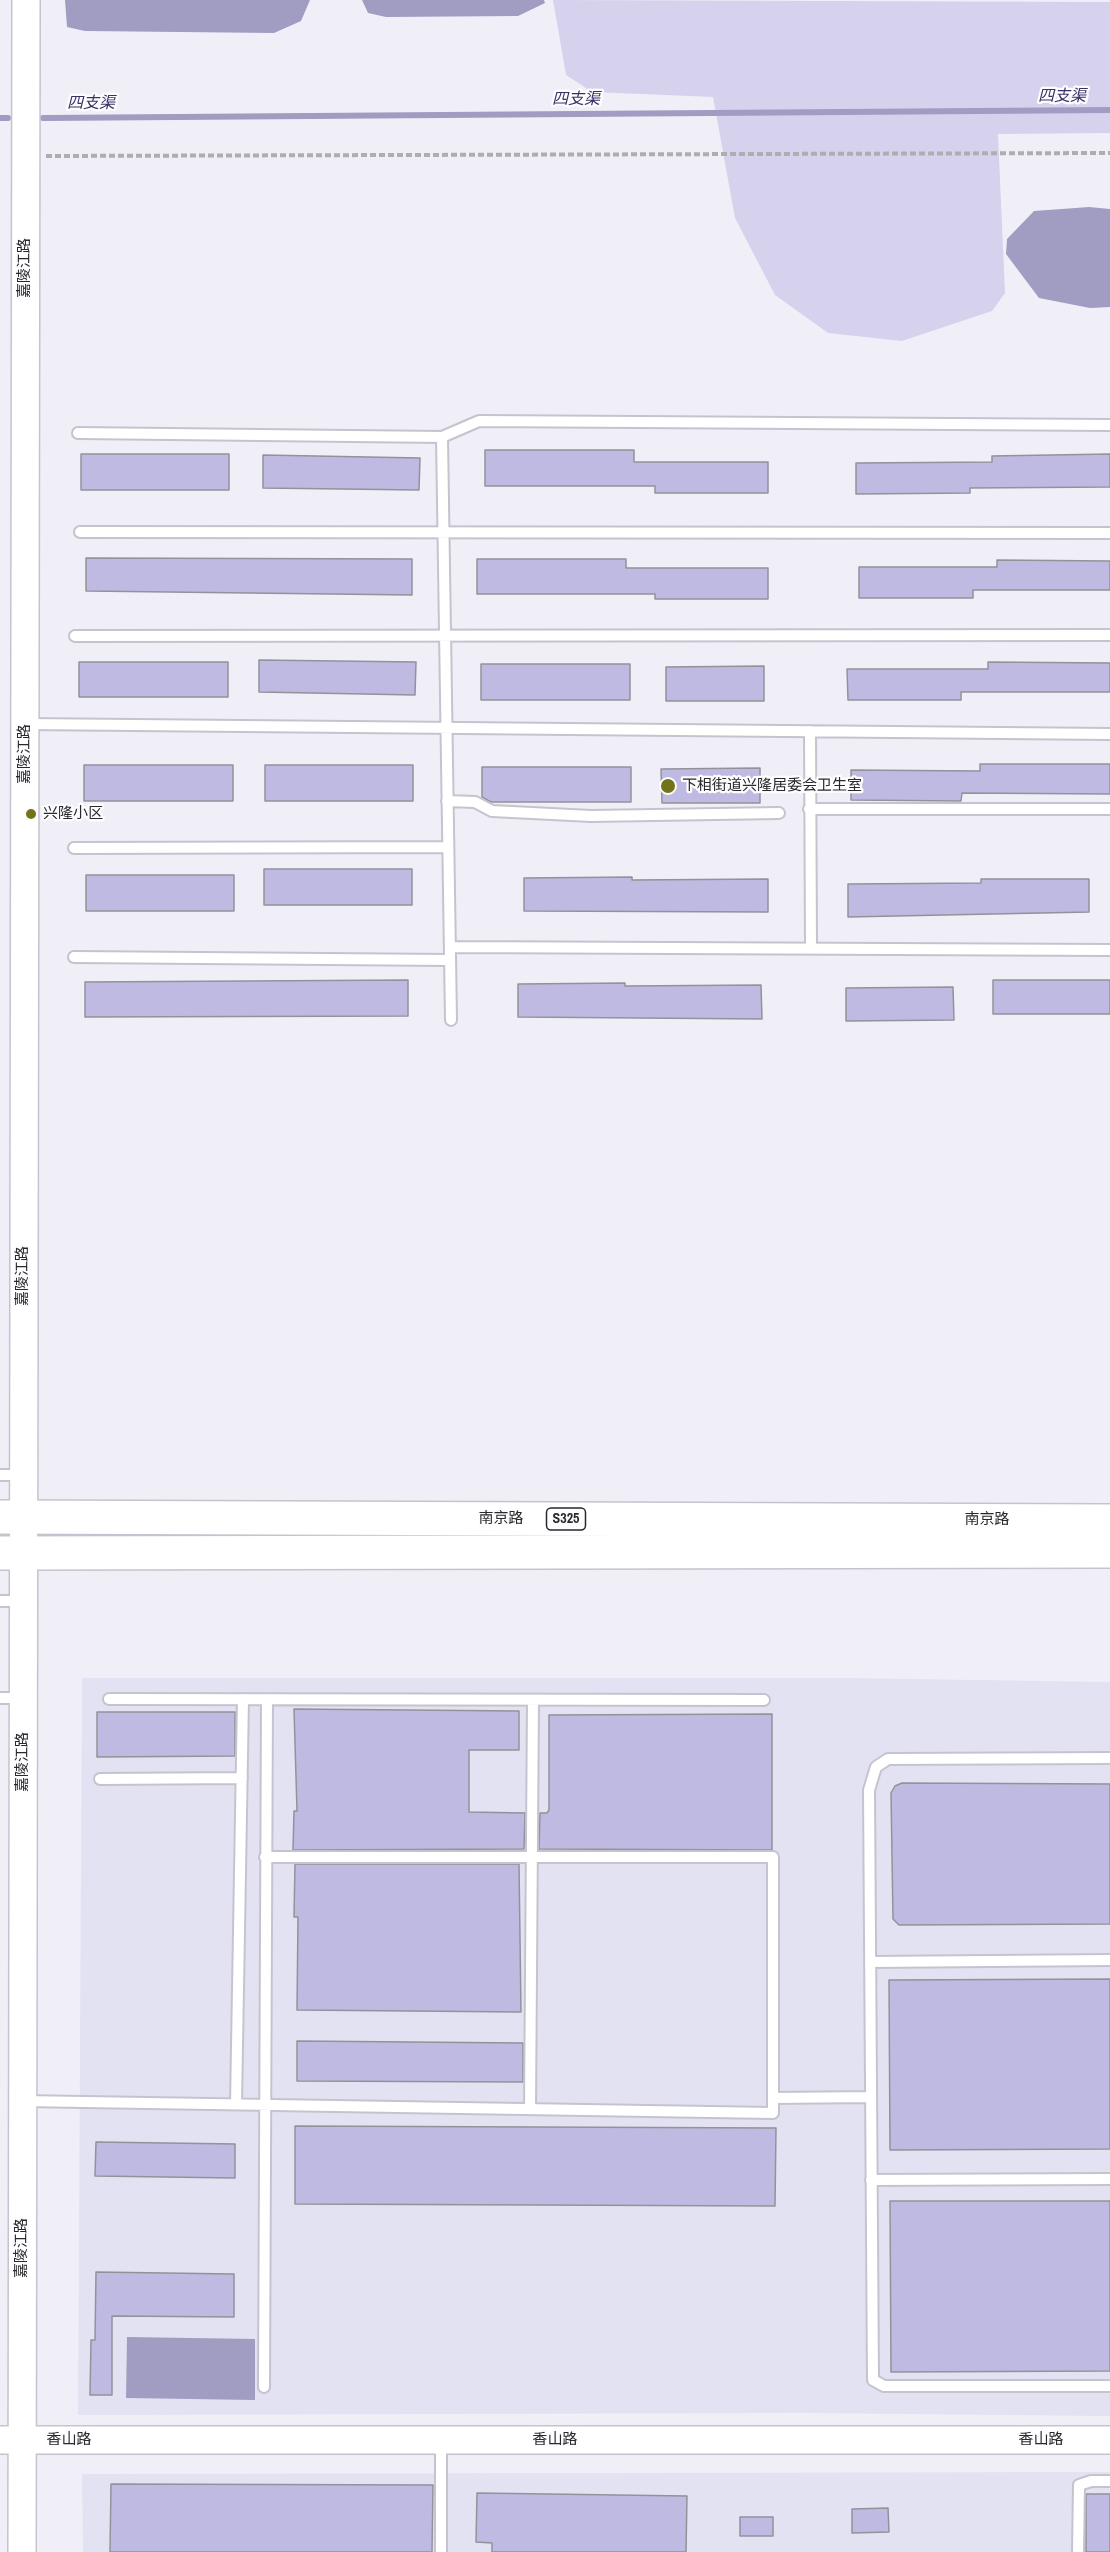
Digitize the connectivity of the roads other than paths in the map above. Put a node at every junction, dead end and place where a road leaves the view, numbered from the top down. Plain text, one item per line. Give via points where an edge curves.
1 (26, 0) edge
2 (1110, 424) edge
3 (78, 433) dead end
4 (442, 437) junction
5 (80, 532) dead end
6 (443, 533) junction
7 (1110, 533) edge
8 (1110, 635) edge
9 (75, 636) dead end
10 (445, 636) junction
11 (25, 724) junction
12 (446, 728) junction
13 (810, 731) junction
14 (1110, 734) edge
15 (447, 801) junction
16 (809, 809) junction
17 (1110, 809) edge
18 (779, 813) dead end
19 (448, 846) junction
20 (74, 848) dead end
21 (450, 947) junction
22 (811, 948) junction
23 (1110, 950) edge
24 (74, 957) dead end
25 (450, 960) junction
26 (451, 1020) dead end
27 (11, 1475) edge
28 (11, 1517) edge
29 (1110, 1521) edge
30 (1110, 1551) edge
31 (12, 1553) edge
32 (12, 1601) edge
33 (11, 1698) edge
34 (109, 1699) dead end
35 (243, 1699) junction
36 (267, 1699) junction
37 (533, 1700) junction
38 (764, 1700) dead end
39 (1110, 1758) edge
40 (242, 1778) junction
41 (100, 1779) dead end
42 (266, 1857) junction
43 (532, 1857) junction
44 (1110, 1960) edge
45 (870, 1962) junction
46 (870, 2097) junction
47 (773, 2098) junction
48 (22, 2101) junction
49 (236, 2104) junction
50 (263, 2105) junction
51 (530, 2109) junction
52 (1110, 2179) edge
53 (871, 2180) junction
54 (1110, 2386) edge
55 (264, 2387) dead end
56 (11, 2440) edge
57 (441, 2440) junction
58 (1110, 2440) edge
59 (1110, 2481) edge
60 (21, 2552) edge
61 (441, 2552) edge
62 (1078, 2552) edge

1 - 11 street, 嘉陵江路
2 - 4 lane via 479,421
3 - 4 lane
4 - 6 lane
5 - 6 lane
6 - 7 lane
6 - 10 lane
8 - 10 lane
9 - 10 lane
10 - 12 lane
11 - 12 lane
11 - 27 street, 嘉陵江路
12 - 13 lane
12 - 15 lane
13 - 14 lane
13 - 16 lane
15 - 18 lane via 475,802 492,811 591,816
15 - 19 lane
16 - 17 lane
16 - 22 lane
19 - 20 lane
19 - 21 lane
21 - 22 lane
21 - 25 lane
22 - 23 lane
24 - 25 lane
25 - 26 lane
27 - 28 street, 嘉陵江路
28 - 29 main road, 南京路 / S325
28 - 31 street, 嘉陵江路
30 - 31 main road, 南京路 / S325
31 - 32 street, 嘉陵江路
32 - 33 street, 嘉陵江路
33 - 48 street, 嘉陵江路
34 - 35 lane
35 - 36 lane
35 - 40 lane
36 - 37 lane
36 - 42 lane
37 - 38 lane
37 - 43 lane
39 - 45 lane via 888,1759 876,1767 869,1790
40 - 41 lane
40 - 49 lane
42 - 43 lane
42 - 50 lane
43 - 47 lane via 773,1857
43 - 51 lane
44 - 45 lane
45 - 46 lane
46 - 47 lane
46 - 53 lane
47 - 51 lane via 773,2113
48 - 49 lane
48 - 56 street, 嘉陵江路
49 - 50 lane
50 - 51 lane
50 - 55 lane
52 - 53 lane
53 - 54 lane via 873,2380 884,2386
56 - 57 street, 香山路
56 - 60 street, 嘉陵江路
57 - 58 street, 香山路
57 - 61 lane
59 - 62 lane via 1079,2485

